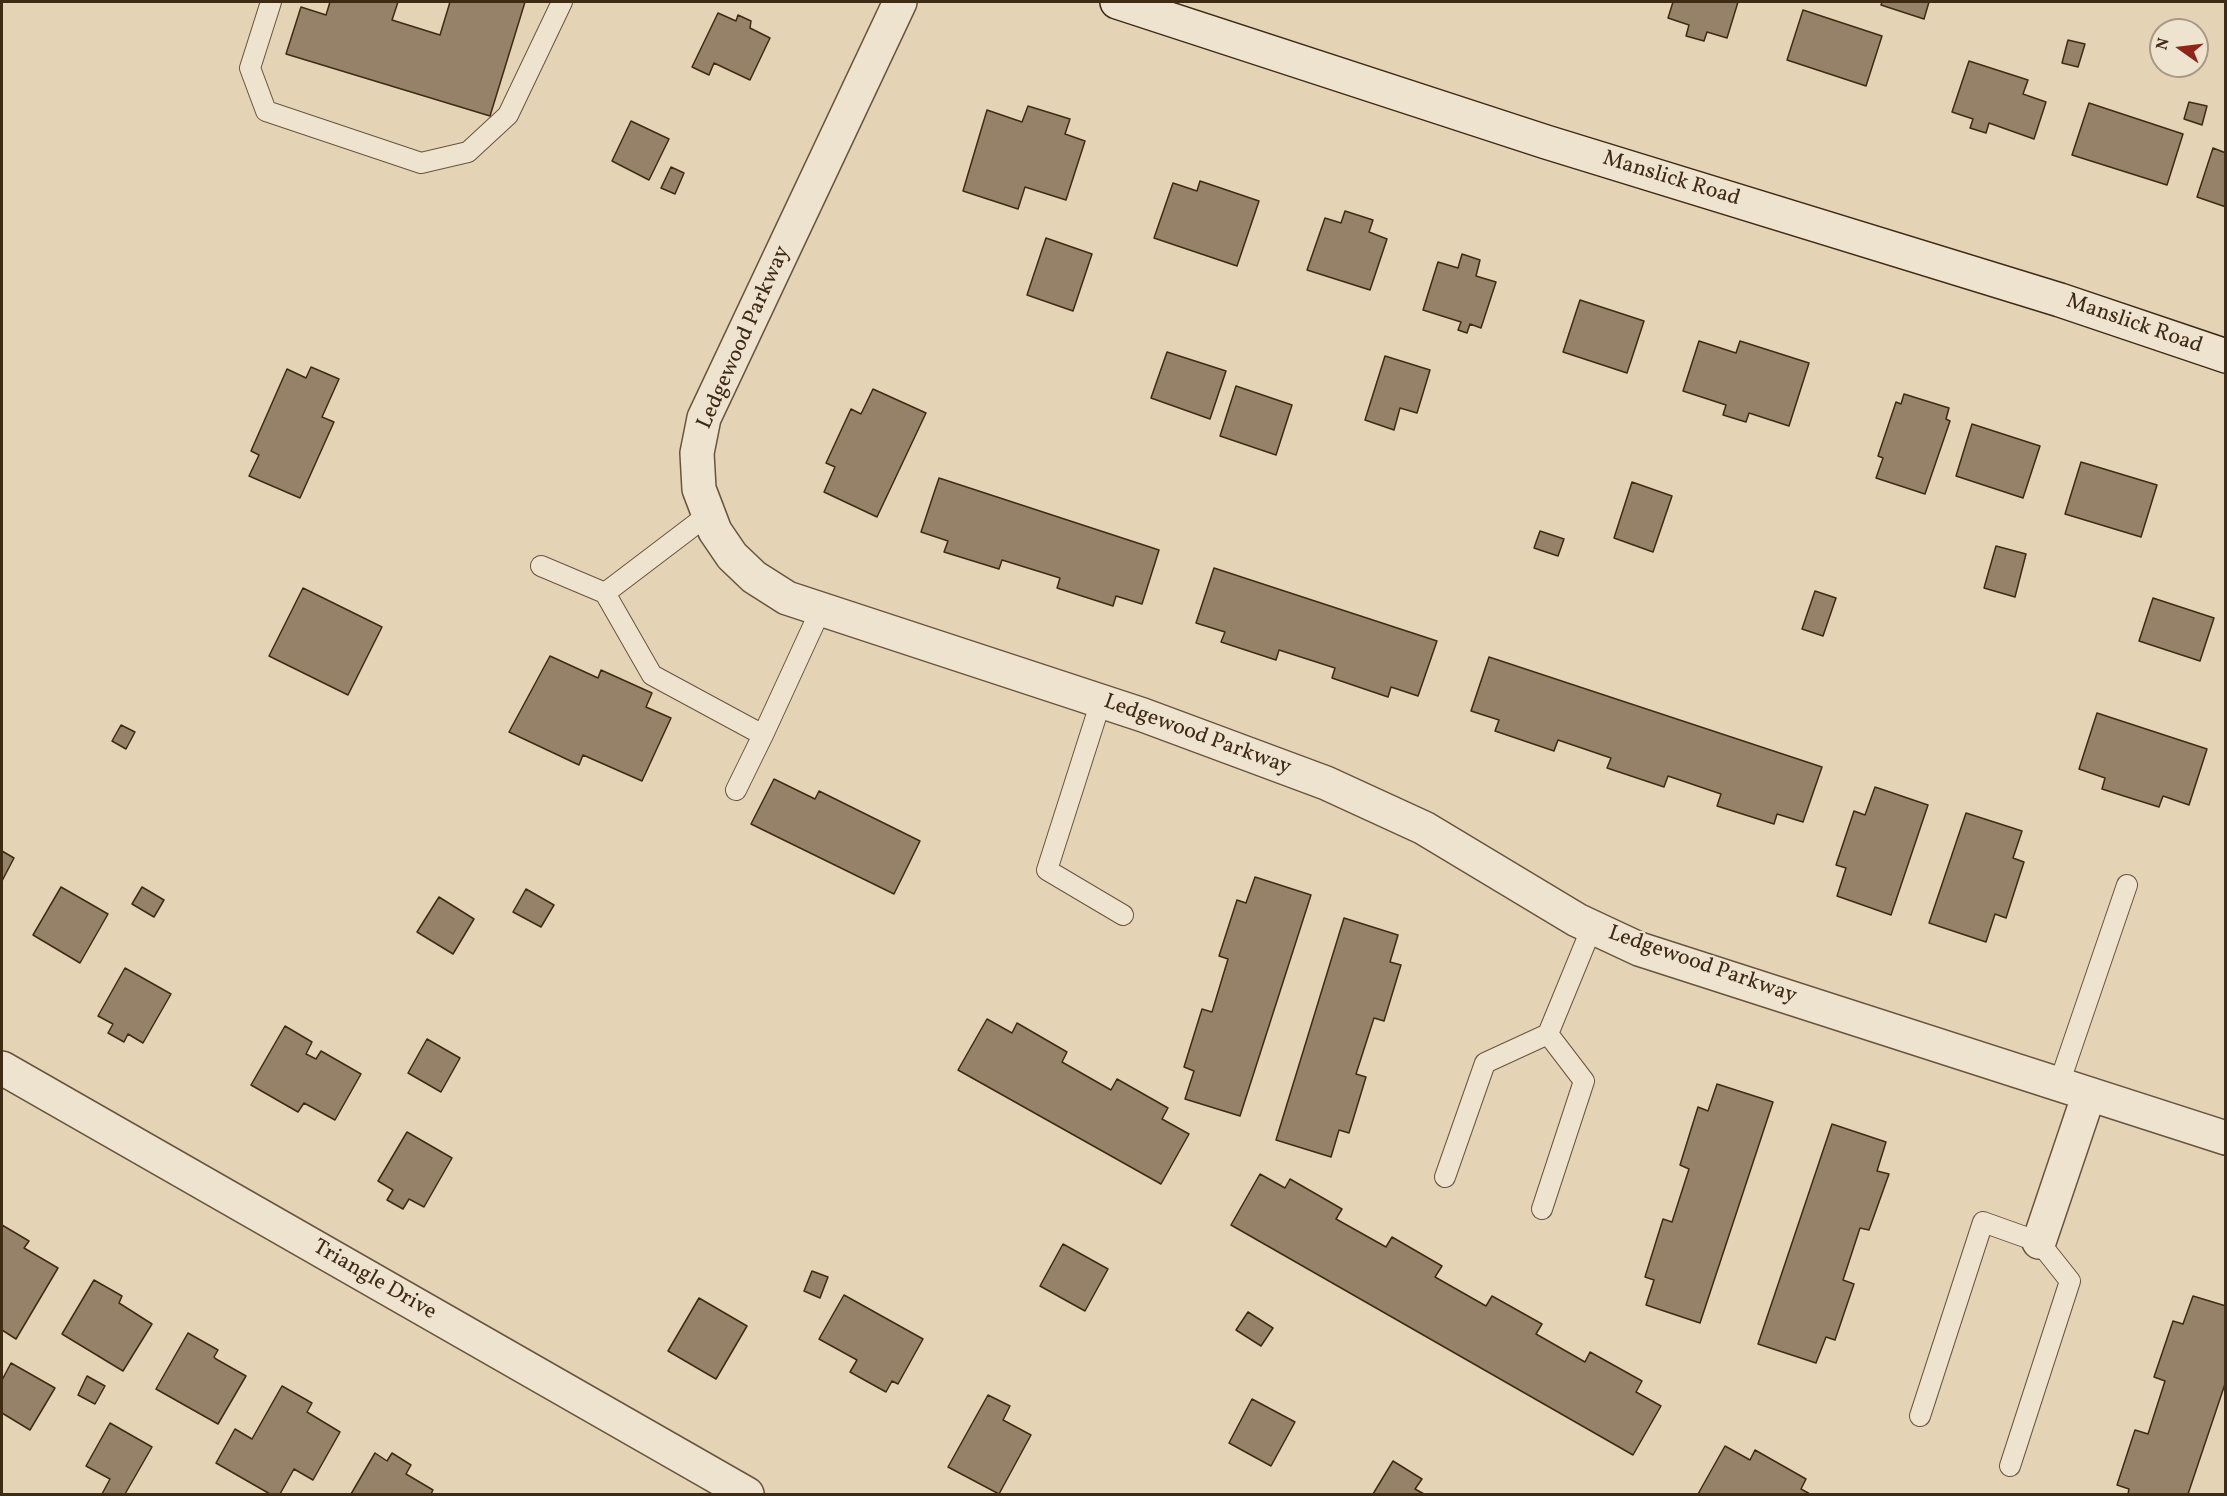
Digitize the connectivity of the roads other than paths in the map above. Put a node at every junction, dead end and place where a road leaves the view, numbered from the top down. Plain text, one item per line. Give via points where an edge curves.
1 (271, 2) edge
2 (562, 2) edge
3 (900, 2) edge
4 (1117, 2) edge
5 (2226, 356) edge
6 (709, 514) junction
7 (541, 566) dead end
8 (605, 593) junction
9 (821, 609) junction
10 (1101, 701) junction
11 (763, 735) junction
12 (736, 790) dead end
13 (2127, 885) dead end
14 (1124, 915) dead end
15 (1592, 927) junction
16 (1548, 1034) junction
17 (2, 1068) edge
18 (2074, 1089) junction
19 (2226, 1138) edge
20 (1445, 1178) dead end
21 (1542, 1209) dead end
22 (2039, 1242) junction
23 (1920, 1416) dead end
24 (2010, 1466) dead end
25 (747, 1494) edge

1 - 2 lane via 250,68 266,111 421,163 468,152 508,116
3 - 6 street, Ledgewood Parkway via 704,418 697,453 699,489
4 - 5 street, Manslick Road
6 - 8 lane
6 - 9 street, Ledgewood Parkway via 732,556 754,577 787,598
7 - 8 lane
8 - 11 lane via 652,675
9 - 10 street, Ledgewood Parkway
9 - 11 lane
10 - 14 lane via 1047,870
10 - 15 street, Ledgewood Parkway via 1326,783 1424,828
11 - 12 lane
13 - 18 lane
15 - 16 lane
15 - 18 street, Ledgewood Parkway via 1638,949
16 - 20 lane via 1485,1063
16 - 21 lane via 1584,1081
17 - 25 street, Triangle Drive
18 - 19 street, Ledgewood Parkway
18 - 22 street
22 - 23 lane via 1983,1222
22 - 24 lane via 2070,1281

